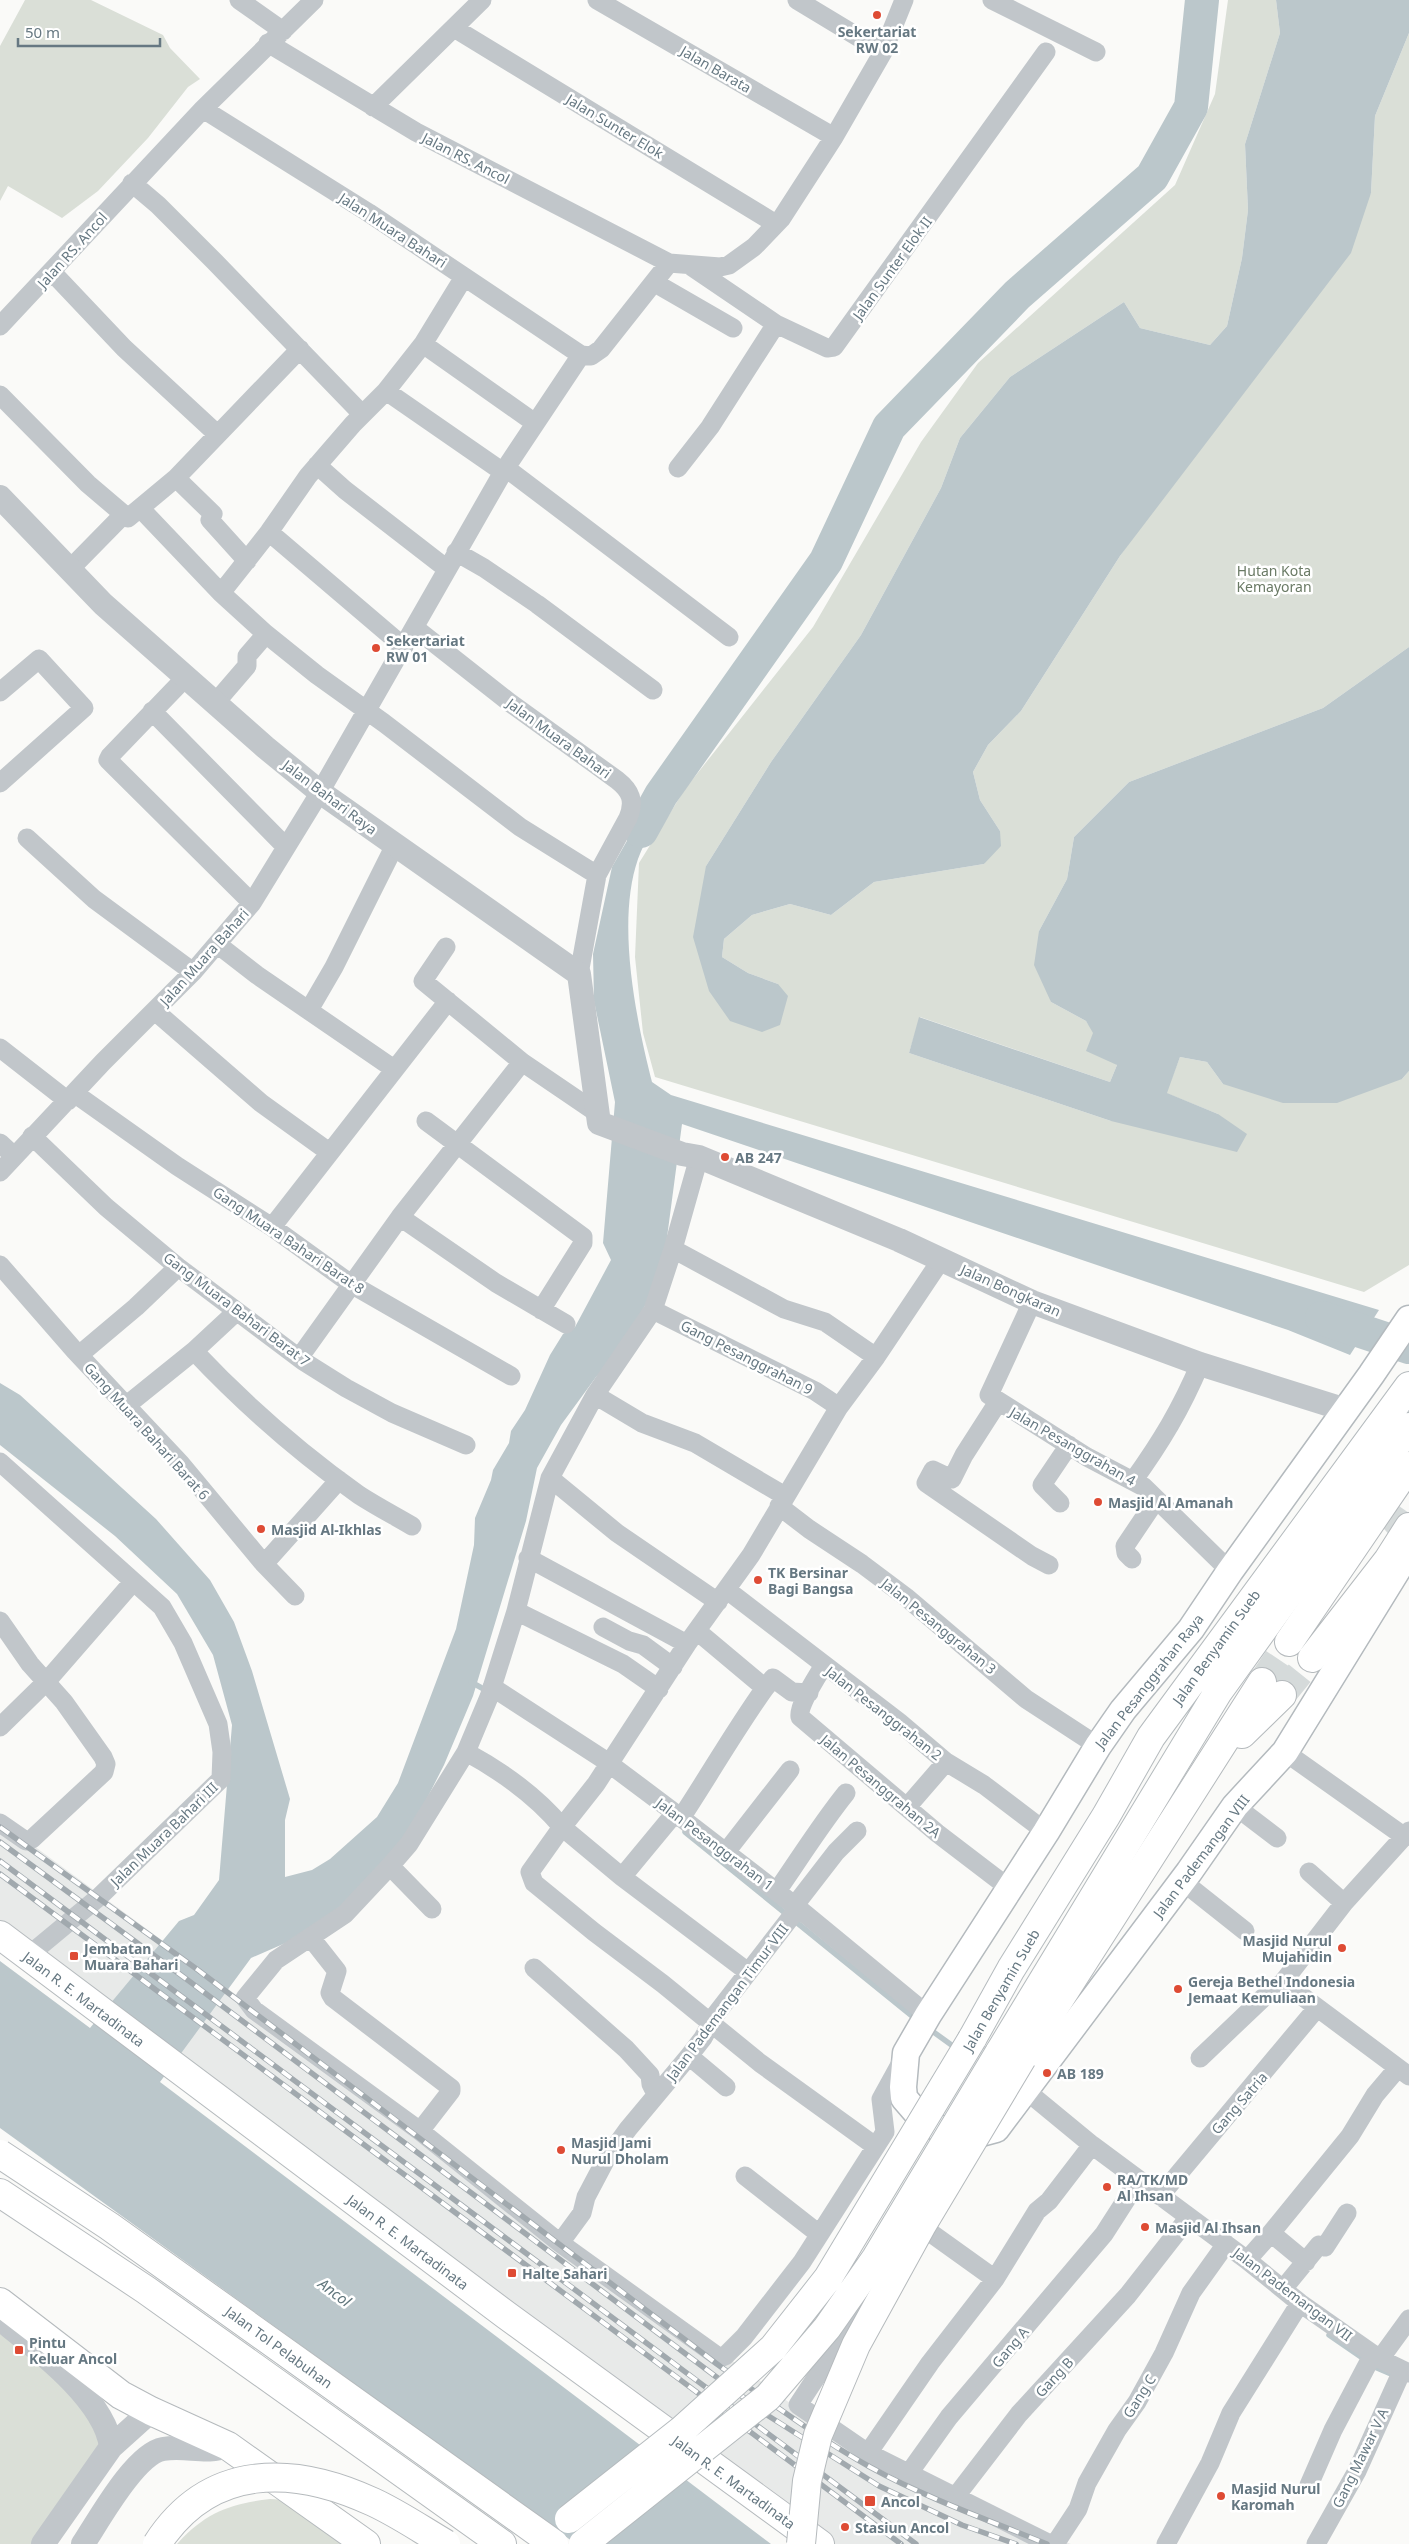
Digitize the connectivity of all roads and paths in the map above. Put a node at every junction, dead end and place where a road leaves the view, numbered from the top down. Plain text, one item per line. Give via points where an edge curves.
1 (239, 0) edge
2 (314, 0) edge
3 (482, 0) edge
4 (597, 0) edge
5 (797, 0) edge
6 (904, 0) edge
7 (992, 0) edge
8 (454, 28) junction
9 (275, 37) junction
10 (883, 52) junction
11 (1046, 52) dead end
12 (1096, 52) dead end
13 (374, 107) junction
14 (203, 109) junction
15 (834, 137) junction
16 (132, 183) junction
17 (776, 224) junction
18 (669, 263) junction
19 (691, 266) junction
20 (52, 272) junction
21 (464, 277) junction
22 (655, 283) junction
23 (776, 324) junction
24 (0, 326) edge
25 (732, 328) dead end
26 (423, 344) junction
27 (300, 349) junction
28 (581, 355) junction
29 (386, 391) junction
30 (0, 395) edge
31 (362, 414) junction
32 (535, 423) junction
33 (217, 434) junction
34 (317, 465) junction
35 (678, 468) dead end
36 (505, 470) junction
37 (176, 478) junction
38 (0, 497) edge
39 (131, 512) junction
40 (269, 532) junction
41 (456, 552) junction
42 (247, 561) junction
43 (447, 569) junction
44 (69, 570) junction
45 (221, 593) junction
46 (415, 628) junction
47 (266, 634) junction
48 (729, 637) dead end
49 (404, 647) junction
50 (186, 677) junction
51 (653, 690) dead end
52 (0, 692) edge
53 (216, 702) junction
54 (366, 710) junction
55 (152, 711) junction
56 (0, 783) edge
57 (320, 792) junction
58 (26, 838) dead end
59 (395, 845) junction
60 (286, 847) junction
61 (597, 875) junction
62 (252, 903) junction
63 (217, 944) junction
64 (446, 947) dead end
65 (193, 972) junction
66 (579, 974) junction
67 (448, 1001) junction
68 (309, 1010) junction
69 (155, 1011) junction
70 (0, 1048) edge
71 (522, 1062) junction
72 (394, 1069) junction
73 (71, 1097) junction
74 (601, 1120) junction
75 (426, 1121) dead end
76 (32, 1136) junction
77 (0, 1143) edge
78 (455, 1144) junction
79 (329, 1152) junction
80 (690, 1155) junction
81 (14, 1156) junction
82 (0, 1172) edge
83 (400, 1217) junction
84 (272, 1227) junction
85 (673, 1249) junction
86 (941, 1260) junction
87 (0, 1265) edge
88 (178, 1267) junction
89 (352, 1284) junction
90 (1032, 1302) junction
91 (541, 1310) junction
92 (653, 1310) junction
93 (236, 1312) junction
94 (1409, 1319) edge
95 (566, 1324) dead end
96 (194, 1351) junction
97 (79, 1355) junction
98 (876, 1357) junction
99 (299, 1358) junction
100 (1200, 1364) junction
101 (511, 1376) dead end
102 (1406, 1391) edge
103 (595, 1395) junction
104 (998, 1402) junction
105 (127, 1405) junction
106 (839, 1407) junction
107 (1346, 1410) junction
108 (1409, 1426) edge
109 (466, 1445) dead end
110 (1069, 1445) junction
111 (0, 1462) edge
112 (1409, 1466) edge
113 (550, 1478) junction
114 (339, 1480) junction
115 (1133, 1482) junction
116 (1156, 1500) junction
117 (782, 1501) junction
118 (1060, 1503) dead end
119 (1402, 1515) edge
120 (412, 1526) dead end
121 (1409, 1551) edge
122 (528, 1558) junction
123 (1132, 1559) dead end
124 (264, 1564) junction
125 (1049, 1565) dead end
126 (1340, 1568) junction
127 (1230, 1571) junction
128 (133, 1582) junction
129 (295, 1596) dead end
130 (723, 1596) junction
131 (516, 1610) junction
132 (0, 1621) edge
133 (603, 1627) dead end
134 (692, 1638) junction
135 (1289, 1642) tunnel mouth
136 (1312, 1658) tunnel mouth
137 (824, 1666) junction
138 (673, 1667) junction
139 (46, 1682) junction
140 (765, 1688) junction
141 (659, 1689) junction
142 (1272, 1689) tunnel mouth
143 (491, 1691) junction
144 (809, 1693) junction
145 (3, 1717) edge
146 (1098, 1746) junction
147 (466, 1752) junction
148 (1285, 1752) junction
149 (946, 1762) junction
150 (790, 1770) dead end
151 (599, 1778) junction
152 (846, 1794) dead end
153 (1235, 1806) junction
154 (907, 1807) junction
155 (673, 1818) junction
156 (0, 1823) edge
157 (562, 1828) junction
158 (857, 1831) dead end
159 (1046, 1832) junction
160 (1407, 1834) edge
161 (1276, 1838) dead end
162 (726, 1852) junction
163 (390, 1866) junction
164 (1309, 1872) dead end
165 (622, 1878) junction
166 (1182, 1881) junction
167 (1009, 1888) junction
168 (777, 1890) junction
169 (1344, 1902) junction
170 (432, 1909) dead end
171 (794, 1911) junction
172 (1244, 1930) dead end
173 (0, 1935) edge
174 (311, 1938) junction
175 (28, 1956) junction
176 (534, 1968) dead end
177 (748, 1972) junction
178 (1283, 1982) junction
179 (1317, 2008) junction
180 (928, 2015) junction
181 (711, 2023) junction
182 (906, 2053) junction
183 (689, 2056) junction
184 (1200, 2058) dead end
185 (1403, 2073) edge
186 (726, 2087) dead end
187 (1024, 2089) junction
188 (656, 2094) junction
189 (996, 2129) junction
190 (420, 2131) junction
191 (875, 2146) junction
192 (1087, 2151) junction
193 (0, 2154) edge
194 (745, 2176) dead end
195 (1135, 2186) junction
196 (0, 2193) edge
197 (1160, 2196) junction
198 (1347, 2212) dead end
199 (1185, 2222) junction
200 (928, 2231) junction
201 (1271, 2233) junction
202 (819, 2234) junction
203 (560, 2243) junction
204 (1222, 2249) junction
205 (1247, 2260) junction
206 (1306, 2262) junction
207 (995, 2279) junction
208 (1283, 2288) junction
209 (0, 2302) edge
210 (1296, 2308) junction
211 (0, 2319) edge
212 (1409, 2320) edge
213 (1373, 2360) junction
214 (1402, 2375) edge
215 (151, 2412) junction
216 (111, 2446) junction
217 (228, 2446) junction
218 (868, 2452) junction
219 (908, 2473) junction
220 (1309, 2485) dead end
221 (956, 2496) junction
222 (44, 2544) edge
223 (83, 2544) edge
224 (157, 2544) edge
225 (366, 2544) edge
226 (446, 2544) edge
227 (502, 2544) edge
228 (539, 2544) edge
229 (554, 2544) edge
230 (583, 2544) edge
231 (801, 2544) edge
232 (820, 2544) edge
233 (1050, 2544) edge
234 (1055, 2544) edge
235 (1166, 2544) edge
236 (1316, 2544) edge

1 - 9 street
2 - 9 street
3 - 8 street
4 - 15 street, Jalan Barata
5 - 10 street
6 - 10 street
7 - 12 street
8 - 13 street
8 - 17 street, Jalan Sunter Elok
9 - 13 street, Jalan RS. Ancol
9 - 14 street, Jalan RS. Ancol
10 - 15 street
11 - 23 street, Jalan Sunter Elok II via 838,344 827,348
13 - 18 street, Jalan RS. Ancol
14 - 16 street, Jalan RS. Ancol
14 - 21 street, Jalan Muara Bahari
15 - 17 street
16 - 20 street, Jalan RS. Ancol
16 - 27 street via 164,211
17 - 19 street via 754,247 729,265
18 - 19 street
18 - 22 street
19 - 23 street, Jalan Sunter Elok II
20 - 24 street, Jalan RS. Ancol
20 - 33 street via 124,348
21 - 26 street
21 - 28 street, Jalan Muara Bahari
22 - 25 street
22 - 28 street via 602,349 591,356
23 - 35 street via 710,427
26 - 29 street
26 - 32 street
27 - 31 street
27 - 33 street
28 - 32 street, Jalan Muara Bahari
29 - 31 street
29 - 36 street
30 - 39 street via 88,484
31 - 34 street
32 - 36 street, Jalan Muara Bahari
33 - 37 street
34 - 40 street
34 - 43 street
36 - 41 street, Jalan Muara Bahari
36 - 48 street
37 - 39 street
37 - 42 street via 212,514 210,520
38 - 44 street, Jalan Bahari Raya
39 - 44 street
39 - 45 street
40 - 42 street
40 - 49 street
41 - 43 street, Jalan Muara Bahari
41 - 51 street via 537,604
42 - 45 street
43 - 46 street, Jalan Muara Bahari
44 - 50 street, Jalan Bahari Raya
45 - 47 street
46 - 49 street, Jalan Muara Bahari
46 - 61 street, Jalan Muara Bahari via 627,788 631,796 631,811
47 - 53 street via 248,656 247,666
47 - 54 street
49 - 54 street, Jalan Muara Bahari
50 - 53 street, Jalan Bahari Raya
50 - 55 street
52 - 56 street via 39,659 84,708
53 - 57 street, Jalan Bahari Raya
54 - 57 street, Jalan Muara Bahari
54 - 61 street via 520,827
55 - 60 street
55 - 62 street via 108,760
57 - 59 street, Jalan Bahari Raya
57 - 60 street, Jalan Muara Bahari
58 - 65 street via 94,899
59 - 66 street, Jalan Bahari Raya
59 - 68 street
60 - 62 street, Jalan Muara Bahari
61 - 66 street, Jalan Muara Bahari
62 - 63 street, Jalan Muara Bahari
63 - 65 street, Jalan Muara Bahari
63 - 68 street
64 - 67 street via 423,981
65 - 69 street, Jalan Muara Bahari
66 - 74 street
67 - 71 street
67 - 72 street
68 - 72 street
69 - 73 street, Jalan Muara Bahari
69 - 79 street via 261,1103
70 - 73 street, Gang Muara Bahari Barat 8
71 - 74 street
71 - 78 street
72 - 79 street
73 - 76 street, Jalan Muara Bahari
73 - 84 street, Gang Muara Bahari Barat 8
74 - 80 street
75 - 78 street
76 - 81 street, Jalan Muara Bahari
76 - 88 street, Gang Muara Bahari Barat 7 via 106,1207
77 - 81 street
78 - 83 street
78 - 91 street via 583,1238 583,1243
79 - 84 street
80 - 85 street
80 - 86 street, Jalan Bongkaran
81 - 82 street, Jalan Muara Bahari
83 - 89 street
83 - 91 street via 447,1252
84 - 89 street, Gang Muara Bahari Barat 8
85 - 92 street
85 - 98 street via 784,1309 825,1322
86 - 90 street, Jalan Bongkaran
86 - 98 street
87 - 97 street, Gang Muara Bahari Barat 6
88 - 93 street, Gang Muara Bahari Barat 7
88 - 97 street
89 - 99 street
89 - 101 street, Gang Muara Bahari Barat 8
90 - 100 street, Jalan Bongkaran
90 - 104 street, Jalan Pesanggrahan 4 via 989,1393 990,1398
91 - 95 street
92 - 103 street
92 - 106 street, Gang Pesanggrahan 9 via 815,1391
93 - 96 street
93 - 99 street, Gang Muara Bahari Barat 7
94 - 107 main road, Jalan Pesanggrahan Raya
96 - 105 street
96 - 114 street via 262,1416
97 - 105 street, Gang Muara Bahari Barat 6
98 - 106 street
99 - 109 street, Gang Muara Bahari Barat 7 via 392,1413
100 - 107 street, Jalan Bongkaran
100 - 115 street via 1163,1441
102 - 228 main road, Jalan Benyamin Sueb, bridge via 1151,1736 828,2278 773,2348 683,2429
103 - 113 street
103 - 117 street, Jalan Pesanggrahan 3 via 642,1423 695,1443
104 - 110 street, Jalan Pesanggrahan 4
104 - 125 street via 952,1479 934,1470 926,1483
105 - 124 street, Gang Muara Bahari Barat 6
106 - 117 street
107 - 127 main road, Jalan Pesanggrahan Raya
108 - 230 main road, Jalan Benyamin Sueb, bridge via 1218,1692 876,2258 827,2328 768,2397
110 - 115 street, Jalan Pesanggrahan 4
110 - 118 street via 1042,1485
111 - 128 street, Jalan Muara Bahari III
112 - 126 main road
113 - 122 street
113 - 130 street, Jalan Pesanggrahan 2 via 617,1533
114 - 120 street
114 - 124 street
115 - 116 street, Jalan Pesanggrahan 4 via 1144,1487
116 - 123 street via 1125,1546
116 - 127 street, Jalan Pesanggrahan 4
117 - 130 street via 752,1555
117 - 146 street, Jalan Pesanggrahan 3 via 809,1529 906,1597 1026,1698
119 - 126 main road
119 - 136 main road via 1388,1560
121 - 148 main road, Jalan Pademangan VIII
122 - 131 street
122 - 134 street
124 - 129 street, Gang Muara Bahari Barat 6
126 - 135 main road
127 - 146 main road, Jalan Pesanggrahan Raya via 1191,1630 1123,1710
128 - 139 street
128 - 175 street, Jalan Muara Bahari III via 162,1607 183,1643 218,1724 221,1779 99,1897
130 - 134 street
130 - 137 street, Jalan Pesanggrahan 2
131 - 141 street via 623,1664
131 - 143 street
132 - 139 street
133 - 138 street via 643,1645
134 - 138 street
134 - 140 street
137 - 144 street, Jalan Pesanggrahan 2A
137 - 149 street, Jalan Pesanggrahan 2
138 - 141 street
139 - 145 street
139 - 156 street via 103,1757 106,1764 104,1772 32,1839 26,1841
140 - 144 street via 773,1678 792,1692
140 - 155 street via 731,1736 720,1759
141 - 151 street
142 - 231 main road, bridge via 1210,1764 1022,2058 856,2345 818,2435 807,2481
143 - 147 street
143 - 151 street, Jalan Pesanggrahan 1
144 - 154 street, Jalan Pesanggrahan 2A via 800,1717
146 - 159 main road, Jalan Pesanggrahan Raya
147 - 157 street via 509,1780
147 - 163 street via 414,1836
148 - 153 main road, Jalan Pademangan VIII
148 - 160 street
149 - 154 street
149 - 159 street, Jalan Pesanggrahan 2 via 984,1785
150 - 162 street
151 - 155 street, Jalan Pesanggrahan 1
151 - 157 street
152 - 168 street via 826,1817
153 - 161 street
153 - 166 main road, Jalan Pademangan VIII
154 - 167 street, Jalan Pesanggrahan 2A
155 - 162 street, Jalan Pesanggrahan 1
155 - 165 street
157 - 165 street
157 - 181 street via 530,1872 532,1880 582,1924
158 - 171 street, Jalan Pademangan Timur VIII via 836,1852
159 - 167 main road, Jalan Pesanggrahan Raya
160 - 169 street
162 - 168 street, Jalan Pesanggrahan 1
163 - 170 street
163 - 174 street via 345,1914
164 - 169 street
165 - 177 street
166 - 172 street
166 - 187 main road, Jalan Pademangan VIII
167 - 180 main road, Jalan Pesanggrahan Raya
168 - 171 street, Jalan Pesanggrahan 1
169 - 178 street
171 - 177 street, Jalan Pademangan Timur VIII
171 - 180 street, Jalan Pesanggrahan 1
173 - 175 main road, Jalan R. E. Martadinata
174 - 190 street via 337,1971 330,1994 333,1998 451,2088
174 - 190 street via 276,1960 244,1998 246,2002
175 - 232 main road, Jalan R. E. Martadinata via 506,2315
176 - 188 street via 626,2049 650,2075 650,2084
177 - 181 street, Jalan Pademangan Timur VIII
178 - 179 street
178 - 184 street
179 - 185 street
179 - 197 street, Gang Satria
180 - 182 main road, Jalan Pesanggrahan Raya
181 - 183 street, Jalan Pademangan Timur VIII
181 - 191 street via 833,2118
182 - 189 main road via 904,2098 923,2120 959,2139
182 - 191 street via 880,2099 886,2129
183 - 186 street
183 - 188 street, Jalan Pademangan Timur VIII
185 - 201 street via 1375,2096 1350,2136
187 - 189 main road, Jalan Pademangan VIII
187 - 192 street, Jalan Pademangan VII
188 - 203 street, Jalan Pademangan Timur VIII via 605,2162 586,2197 582,2212
189 - 200 street, Jalan Pademangan VIII
190 - 203 street
191 - 202 street
192 - 195 street, Jalan Pademangan VII
192 - 207 street via 1049,2201 1037,2211
193 - 229 main road, Jalan Tol Pelabuhan, bridge via 109,2226
194 - 202 street
195 - 197 street, Jalan Pademangan VII
195 - 219 street, Gang A via 1104,2234 949,2417
196 - 227 main road via 146,2290
197 - 199 street, Jalan Pademangan VII
198 - 206 street via 1325,2247 1319,2245
199 - 204 street, Jalan Pademangan VII
199 - 221 street, Gang B via 1128,2295 1019,2414
200 - 207 street
200 - 218 street, Jalan Pademangan VIII via 920,2244 880,2278 798,2405
201 - 205 street
201 - 206 street
202 - 203 street via 763,2314 720,2358
204 - 205 street, Jalan Pademangan VII
204 - 234 street, Gang C via 1191,2293 1164,2353 1117,2430 1087,2483 1078,2509
205 - 208 street, Jalan Pademangan VII
206 - 208 street
207 - 218 street via 930,2363
208 - 210 street, Jalan Pademangan VII
209 - 215 main road via 121,2394
210 - 213 street, Jalan Pademangan VII
210 - 235 street via 1231,2413 1210,2463
211 - 216 street via 82,2391 96,2408
212 - 213 street
213 - 214 street, Jalan Pademangan VII
213 - 220 street via 1334,2430
214 - 236 street, Gang Mawar V A via 1357,2471
215 - 216 street
215 - 217 main road
216 - 222 street
217 - 223 street via 207,2451 163,2449 150,2454 134,2470
217 - 225 main road
218 - 219 street
219 - 221 street
221 - 233 street
224 - 226 main road, bridge via 186,2509 211,2491 239,2481 265,2477 300,2478 340,2489 374,2502

